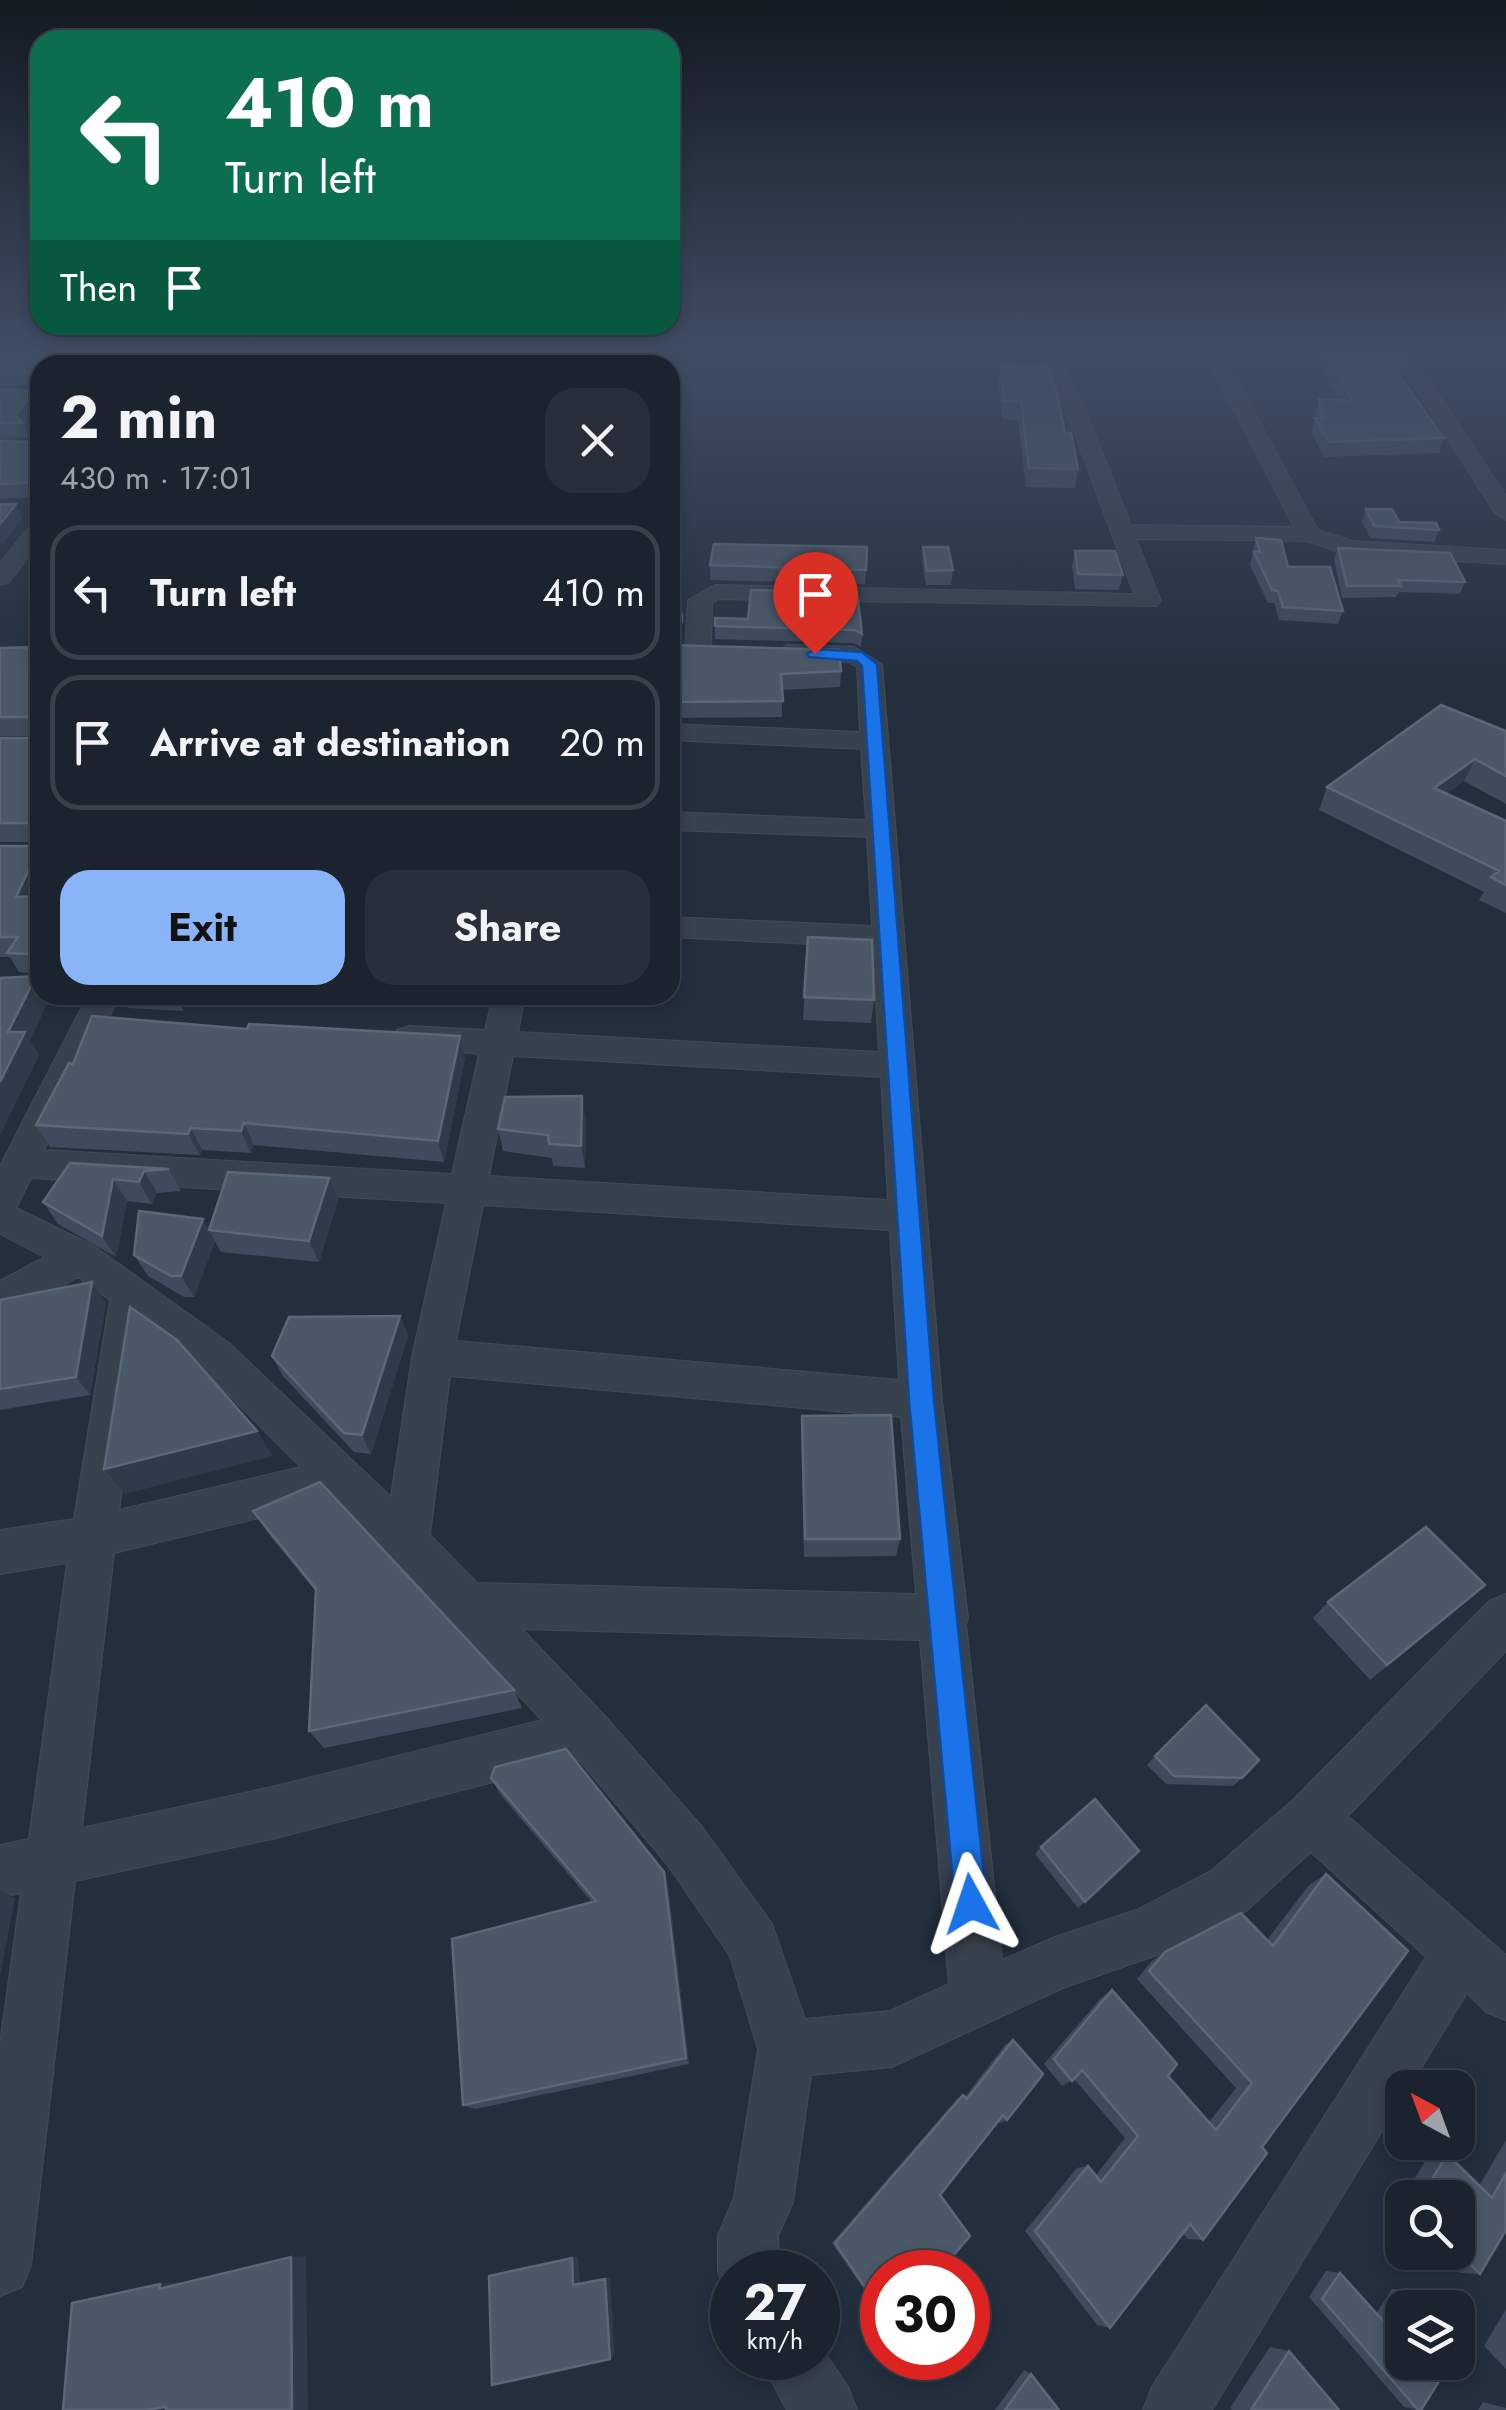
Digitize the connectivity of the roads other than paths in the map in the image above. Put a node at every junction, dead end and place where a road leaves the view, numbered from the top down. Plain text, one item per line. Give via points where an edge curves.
1 (1095, 459) edge
2 (1270, 459) edge
3 (1472, 459) edge
4 (1506, 512) edge
5 (30, 525) edge
6 (1123, 532) junction
7 (1309, 534) junction
8 (1506, 556) edge
9 (1, 576) edge
10 (30, 576) edge
11 (684, 649) edge
12 (680, 732) edge
13 (874, 740) junction
14 (680, 821) edge
15 (881, 829) junction
16 (680, 927) edge
17 (888, 937) junction
18 (507, 1005) edge
19 (98, 1008) edge
20 (129, 1024) edge
21 (369, 1036) edge
22 (501, 1044) junction
23 (896, 1065) junction
24 (22, 1163) junction
25 (464, 1191) junction
26 (0, 1203) edge
27 (0, 1216) edge
28 (908, 1216) junction
29 (80, 1257) junction
30 (130, 1291) junction
31 (0, 1298) edge
32 (432, 1357) junction
33 (922, 1400) junction
34 (342, 1478) junction
35 (93, 1537) junction
36 (407, 1542) junction
37 (0, 1552) edge
38 (466, 1605) junction
39 (1506, 1617) edge
40 (945, 1618) junction
41 (588, 1734) junction
42 (1312, 1818) junction
43 (25, 1866) edge
44 (1462, 1952) junction
45 (1506, 1992) edge
46 (978, 1996) junction
47 (786, 2049) junction
48 (748, 2250) edge
49 (0, 2264) edge
50 (805, 2380) edge
51 (825, 2410) edge
52 (1174, 2410) edge

1 - 6 street
2 - 7 street
3 - 4 street
5 - 9 street
6 - 7 street
6 - 11 street via 1150,599 1144,603 715,592 700,600
7 - 8 street via 1349,548
9 - 10 street
11 - 13 street via 868,660
12 - 13 street
13 - 15 street
14 - 15 street
15 - 17 street
16 - 17 street
17 - 23 street
18 - 22 street
19 - 20 street
19 - 24 street
21 - 22 street
22 - 23 street
22 - 25 street
23 - 28 street
24 - 25 street
24 - 26 street
25 - 28 street
25 - 32 street
27 - 29 street
28 - 33 street
29 - 30 street
29 - 31 street
30 - 34 street via 215,1355
30 - 35 street
32 - 33 street
32 - 36 street
33 - 40 street
34 - 35 street
34 - 36 street
35 - 37 street
35 - 43 street
36 - 38 street
38 - 40 street
38 - 41 street
39 - 42 street
40 - 46 street
41 - 43 street
41 - 47 street via 686,1846 753,1943
42 - 44 street
42 - 46 street via 1227,1892 1152,1930
43 - 49 street
44 - 45 street
44 - 52 street
46 - 47 street via 892,2039
47 - 48 street via 763,2202
50 - 51 street

